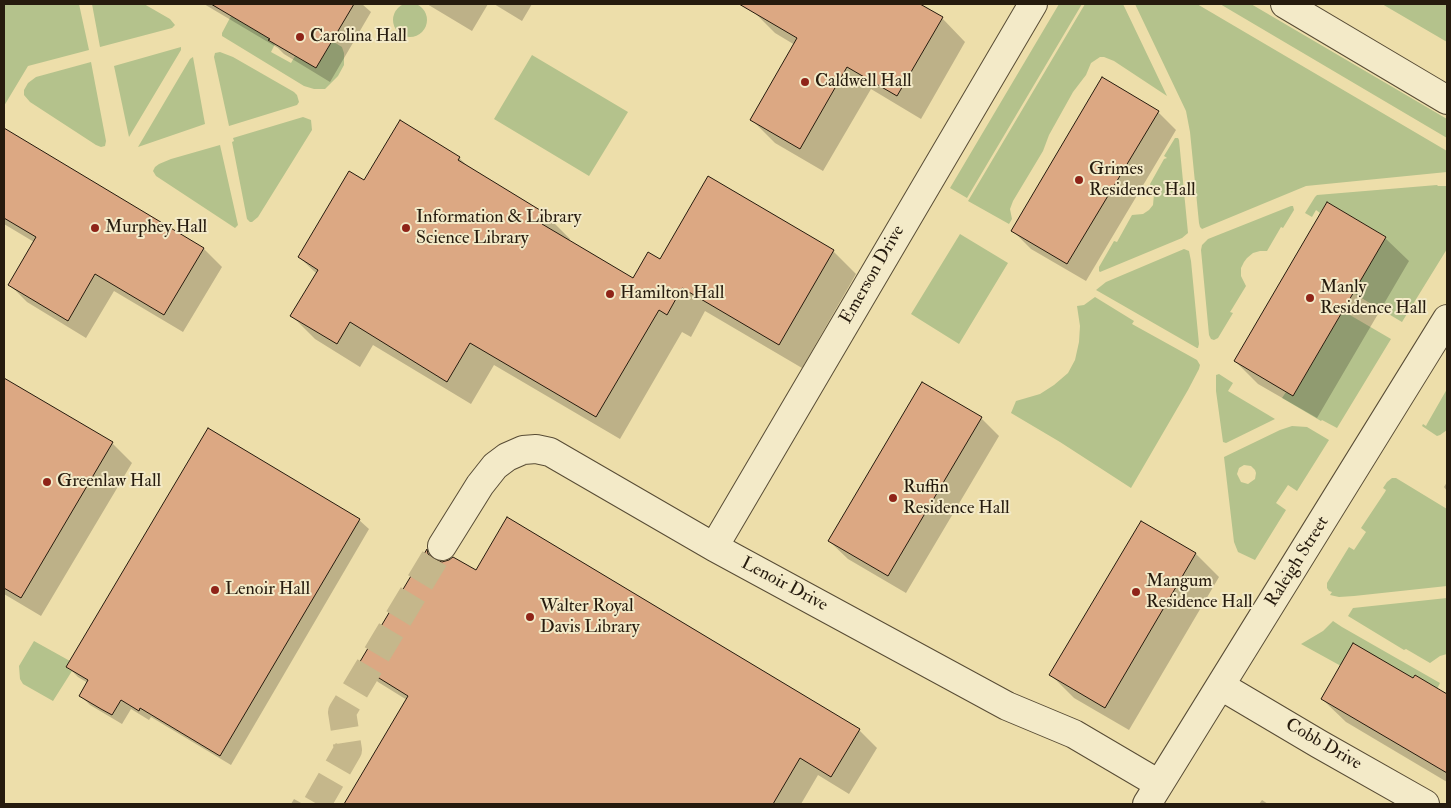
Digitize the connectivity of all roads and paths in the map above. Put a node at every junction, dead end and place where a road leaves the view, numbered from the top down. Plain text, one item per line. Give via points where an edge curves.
1 (1033, 4) edge
2 (1285, 4) edge
3 (1447, 100) edge
4 (1447, 319) edge
5 (442, 546) tunnel mouth
6 (714, 548) junction
7 (1221, 686) junction
8 (1153, 794) edge
9 (1425, 804) edge

1 - 6 street, Emerson Drive
2 - 3 street
4 - 7 street, Raleigh Street
5 - 6 street, Lenoir Drive via 495,466 516,452 536,449 550,452
6 - 8 street, Lenoir Drive via 1007,706 1074,734
7 - 8 street, Raleigh Street
7 - 9 street, Cobb Drive

